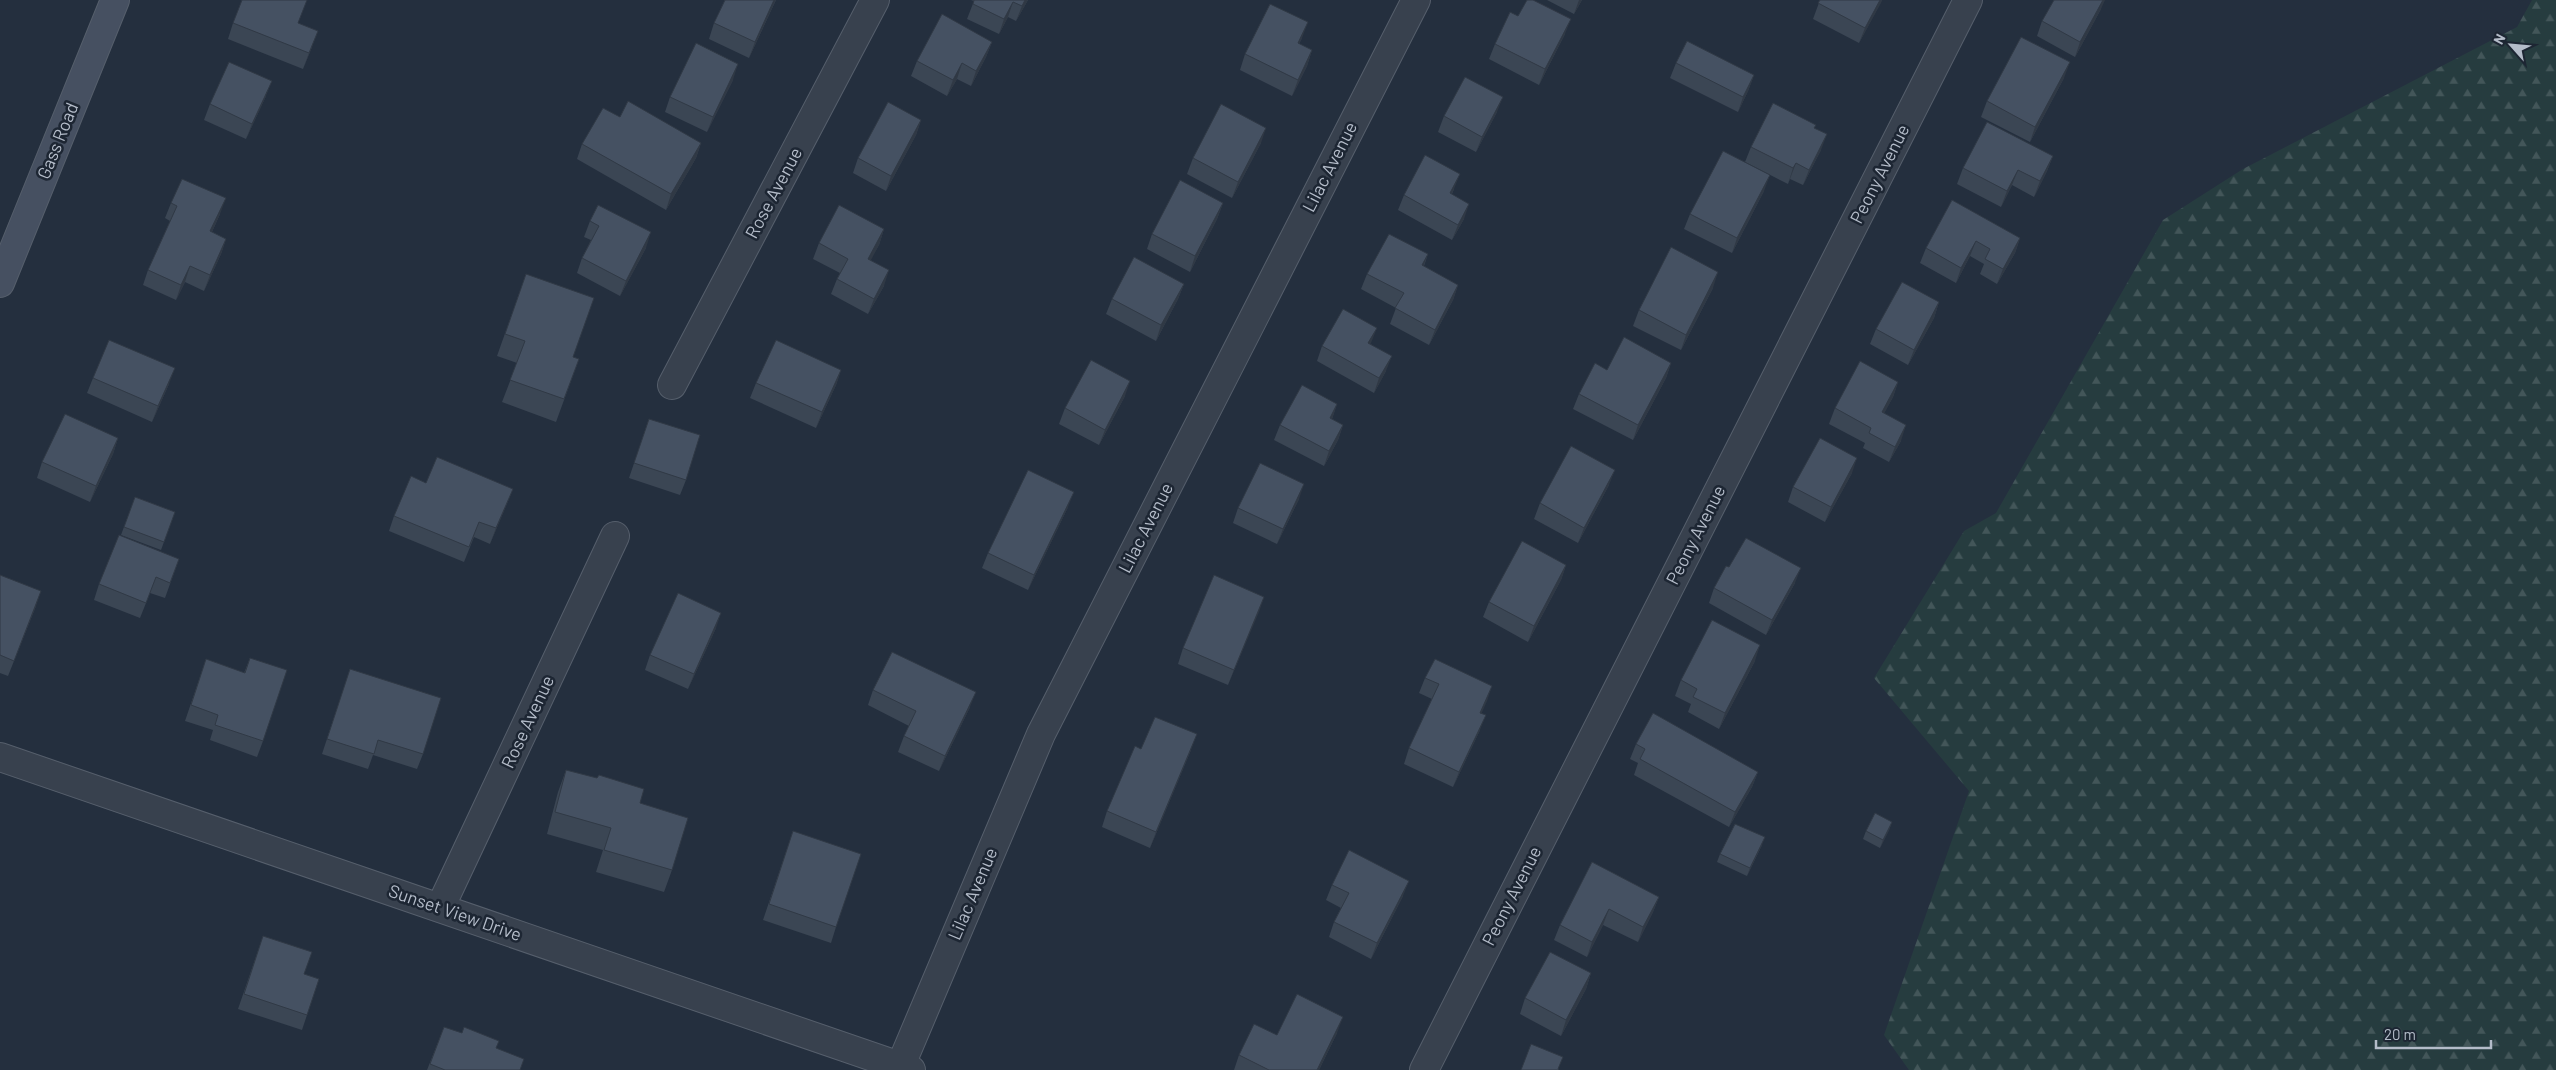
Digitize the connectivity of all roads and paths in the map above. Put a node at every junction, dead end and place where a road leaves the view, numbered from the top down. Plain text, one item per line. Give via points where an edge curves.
1 (875, 0) edge
2 (1416, 0) edge
3 (1968, 0) edge
4 (113, 1) edge
5 (0, 283) edge
6 (672, 385) dead end
7 (615, 536) dead end
8 (0, 757) edge
9 (440, 908) junction
10 (905, 1068) edge
11 (1424, 1070) edge

1 - 6 street, Rose Avenue
2 - 10 street, Lilac Avenue via 1041,734
3 - 11 street, Peony Avenue
4 - 5 street, Gass Road
7 - 9 street, Rose Avenue
8 - 9 street, Sunset View Drive
9 - 10 street, Sunset View Drive

